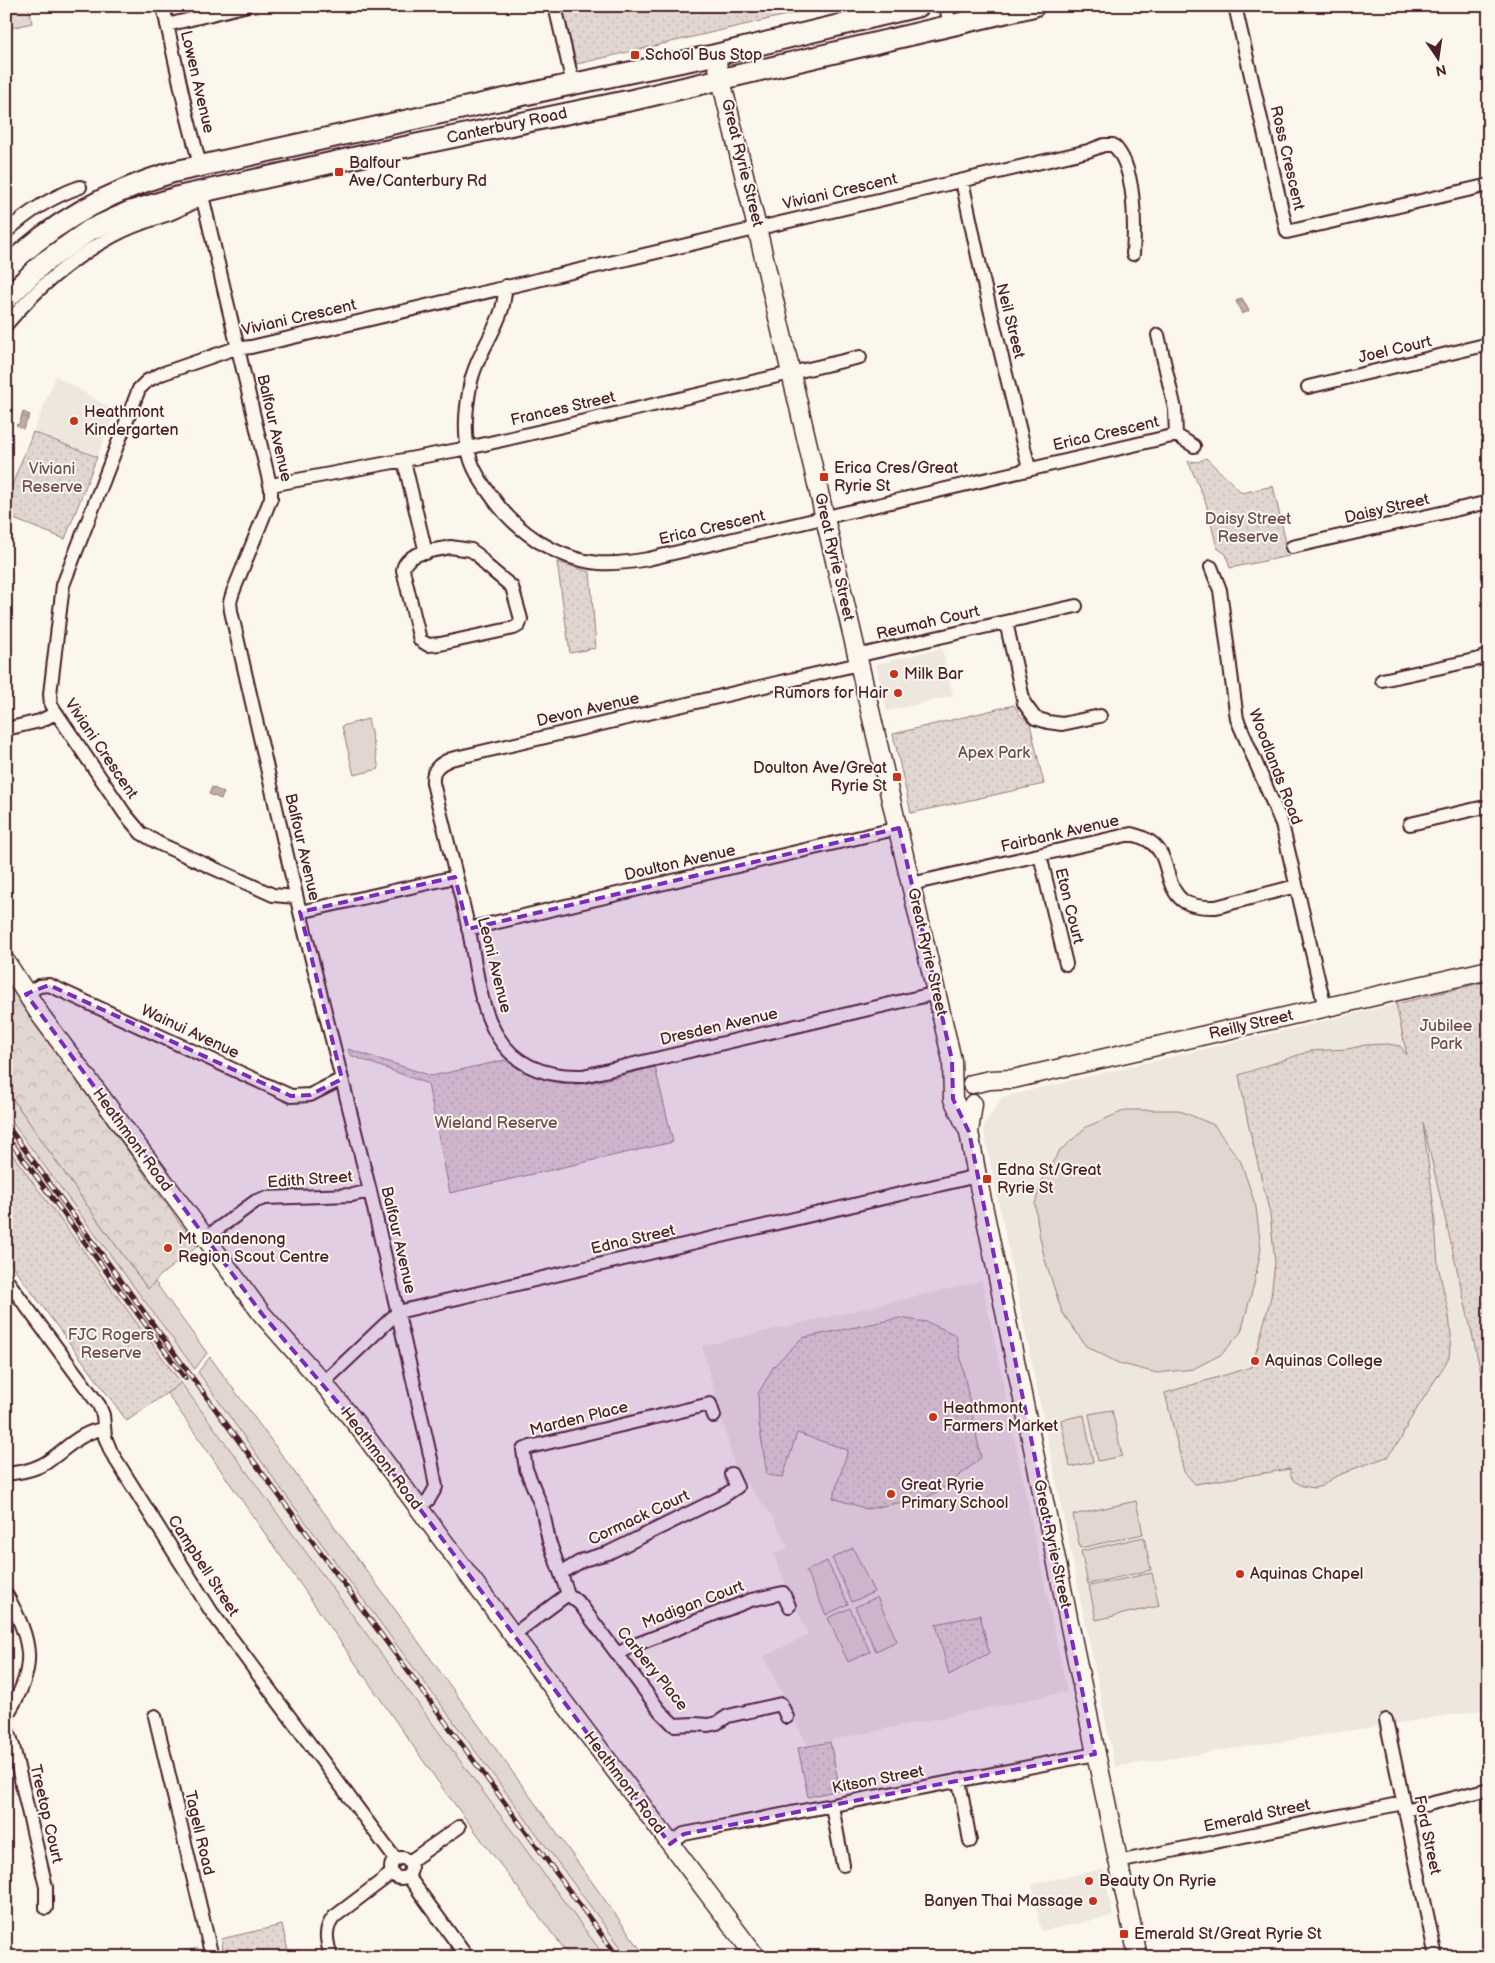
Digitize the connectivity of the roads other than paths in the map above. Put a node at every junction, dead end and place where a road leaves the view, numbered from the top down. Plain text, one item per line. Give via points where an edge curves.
1 (163, 6) edge
2 (244, 6) edge
3 (555, 6) edge
4 (919, 6) edge
5 (946, 6) edge
6 (1034, 6) edge
7 (1234, 6) edge
8 (167, 25) junction
9 (950, 26) junction
10 (715, 54) junction
11 (722, 79) junction
12 (573, 84) junction
13 (632, 100) junction
14 (555, 116) junction
15 (200, 165) junction
16 (962, 181) junction
17 (1489, 185) edge
18 (80, 186) dead end
19 (202, 195) junction
20 (757, 228) junction
21 (6, 232) edge
22 (1133, 254) dead end
23 (6, 268) edge
24 (506, 286) junction
25 (6, 299) edge
26 (6, 326) edge
27 (1158, 335) dead end
28 (1489, 344) edge
29 (239, 348) junction
30 (860, 356) dead end
31 (790, 373) junction
32 (1308, 387) dead end
33 (1176, 435) junction
34 (1194, 446) dead end
35 (468, 448) junction
36 (404, 460) junction
37 (1029, 468) junction
38 (271, 485) junction
39 (1489, 502) edge
40 (824, 518) junction
41 (1292, 547) dead end
42 (426, 553) junction
43 (1211, 567) dead end
44 (1076, 606) dead end
45 (1006, 622) junction
46 (1489, 655) edge
47 (858, 660) junction
48 (1382, 680) dead end
49 (56, 713) junction
50 (1100, 716) dead end
51 (6, 730) edge
52 (1489, 806) edge
53 (1410, 824) dead end
54 (899, 828) junction
55 (1040, 856) junction
56 (455, 877) junction
57 (911, 884) junction
58 (1296, 886) junction
59 (296, 897) junction
60 (300, 912) junction
61 (468, 929) junction
62 (6, 962) edge
63 (1066, 964) dead end
64 (1489, 970) edge
65 (936, 993) junction
66 (26, 994) junction
67 (1325, 1008) junction
68 (512, 1054) joint
69 (342, 1079) junction
70 (966, 1094) junction
71 (977, 1176) junction
72 (370, 1191) junction
73 (205, 1238) junction
74 (6, 1279) edge
75 (398, 1312) junction
76 (323, 1383) junction
77 (710, 1405) dead end
78 (104, 1429) junction
79 (6, 1474) edge
80 (731, 1474) dead end
81 (418, 1508) junction
82 (561, 1573) junction
83 (6, 1594) edge
84 (568, 1594) junction
85 (789, 1606) dead end
86 (513, 1635) junction
87 (618, 1654) junction
88 (6, 1716) edge
89 (155, 1716) dead end
90 (787, 1716) dead end
91 (1386, 1720) dead end
92 (6, 1730) edge
93 (1095, 1754) junction
94 (959, 1781) junction
95 (1489, 1789) edge
96 (832, 1806) junction
97 (1404, 1806) junction
98 (459, 1827) dead end
99 (970, 1841) dead end
100 (670, 1844) junction
101 (396, 1860) junction
102 (409, 1862) junction
103 (1118, 1862) junction
104 (843, 1866) dead end
105 (392, 1874) junction
106 (408, 1876) junction
107 (46, 1908) dead end
108 (212, 1957) edge
109 (331, 1957) edge
110 (467, 1957) edge
111 (756, 1957) edge
112 (1138, 1957) edge
113 (1436, 1957) edge

1 - 8 street, Lowen Avenue
2 - 8 street
3 - 12 street
4 - 10 main road, Canterbury Road
5 - 9 street
6 - 9 main road, Canterbury Road
7 - 17 street, Ross Crescent via 1288,232
8 - 15 street, Lowen Avenue
9 - 11 main road, Canterbury Road
10 - 11 main road, Great Ryrie Street
10 - 12 main road, Canterbury Road
11 - 13 main road, Canterbury Road
11 - 20 main road, Great Ryrie Street
12 - 13 main road via 582,94 592,98
12 - 14 main road via 570,101
12 - 15 main road, Canterbury Road
13 - 14 main road, Canterbury Road
14 - 19 main road, Canterbury Road via 234,183
15 - 23 main road, Canterbury Road via 132,185 92,203 36,240
16 - 20 street, Viviani Crescent
16 - 22 street, Viviani Crescent via 1113,145 1120,154 1132,193 1135,220
16 - 37 street, Neil Street
18 - 21 street via 56,195
19 - 25 main road, Canterbury Road via 135,210 90,230 43,263
19 - 26 street via 171,213 135,225 101,243 31,296
19 - 29 street, Balfour Avenue
20 - 24 street, Viviani Crescent
20 - 31 main road, Great Ryrie Street
24 - 29 street, Viviani Crescent
24 - 35 street, Erica Crescent via 502,310 477,361 470,384 466,424
27 - 33 street via 1175,409
28 - 32 street, Joel Court
29 - 38 street, Balfour Avenue
29 - 49 street, Viviani Crescent via 161,374 139,389 63,585 50,694
30 - 31 street, Frances Street
31 - 35 street, Frances Street
31 - 40 main road, Great Ryrie Street
33 - 34 street
33 - 37 street, Erica Crescent
35 - 36 street, Frances Street
35 - 40 street, Erica Crescent via 474,468 488,492 516,524 539,542 585,560 613,563 648,560
36 - 38 street, Frances Street
36 - 42 street
37 - 40 street, Erica Crescent
38 - 59 street, Balfour Avenue via 271,498 230,606
39 - 41 street, Daisy Street
40 - 47 main road, Great Ryrie Street
42 - 42 street via 459,547 478,555 514,590 521,619 519,624 514,628 440,644 422,642 417,633 403,566 408,558
43 - 58 street, Woodlands Road via 1220,590 1237,719 1282,824
44 - 45 street, Reumah Court
45 - 47 street, Reumah Court
45 - 50 street via 1024,703 1036,718 1062,724
46 - 48 street
47 - 54 main road, Great Ryrie Street
47 - 56 street, Devon Avenue via 442,763 434,772 433,783
49 - 51 street
49 - 59 street, Viviani Crescent via 125,814 142,833 273,895
52 - 53 street
54 - 57 main road, Great Ryrie Street
54 - 61 street, Doulton Avenue
55 - 57 street, Fairbank Avenue
55 - 58 street, Fairbank Avenue via 1131,834 1151,841 1161,852 1171,888 1190,905 1216,907
55 - 63 street, Eton Court
56 - 60 street
56 - 61 street, Leoni Avenue
57 - 65 main road, Great Ryrie Street
58 - 67 street, Woodlands Road
59 - 60 street, Balfour Avenue
60 - 69 street, Balfour Avenue
61 - 68 street, Leoni Avenue via 485,1006 498,1038
62 - 66 main road, Heathmont Road
64 - 67 main road, Reilly Street
65 - 68 street, Dresden Avenue via 583,1076 537,1071
65 - 70 main road, Great Ryrie Street via 952,1060
66 - 69 street, Wainui Avenue via 39,986 49,985 291,1096 310,1095
66 - 73 main road, Heathmont Road
67 - 70 main road, Reilly Street via 1013,1079 990,1080
69 - 72 street, Balfour Avenue
70 - 71 main road, Great Ryrie Street
71 - 75 street, Edna Street
71 - 93 main road, Great Ryrie Street
72 - 73 street, Edith Street via 352,1195 265,1198
72 - 75 street, Balfour Avenue
73 - 76 main road, Heathmont Road via 262,1314
74 - 78 street, Campbell Street via 99,1405
75 - 76 street
75 - 81 street, Balfour Avenue via 436,1487
76 - 81 main road, Heathmont Road
77 - 82 street, Marden Place via 523,1450 526,1469 542,1508 549,1541
78 - 79 street via 87,1433 38,1467
78 - 101 street, Campbell Street via 111,1452 212,1611
80 - 82 street, Cormack Court via 737,1487 722,1497
81 - 86 main road, Heathmont Road
82 - 84 street
83 - 88 street via 19,1616 29,1646 24,1682
84 - 86 street
84 - 87 street, Carbery Place via 580,1604
85 - 87 street, Madigan Court via 781,1588
86 - 100 main road, Heathmont Road
87 - 90 street, Carbery Place via 674,1726 708,1725 728,1716 781,1704
89 - 108 street, Tagell Road
91 - 97 street, Ford Street
92 - 107 street, Treetop Court via 12,1741 46,1887
93 - 94 street, Kitson Street
93 - 103 main road, Great Ryrie Street
94 - 96 street, Kitson Street
94 - 99 street
95 - 97 street, Emerald Street
96 - 100 street, Kitson Street via 684,1834
96 - 104 street
97 - 103 street, Emerald Street
97 - 113 street, Ford Street
98 - 102 street
100 - 111 main road, Heathmont Road
101 - 102 street
101 - 105 street via 392,1864
102 - 106 street via 411,1871
103 - 112 main road, Great Ryrie Street
105 - 106 street via 401,1878
105 - 109 street via 329,1923 326,1933
106 - 110 street

